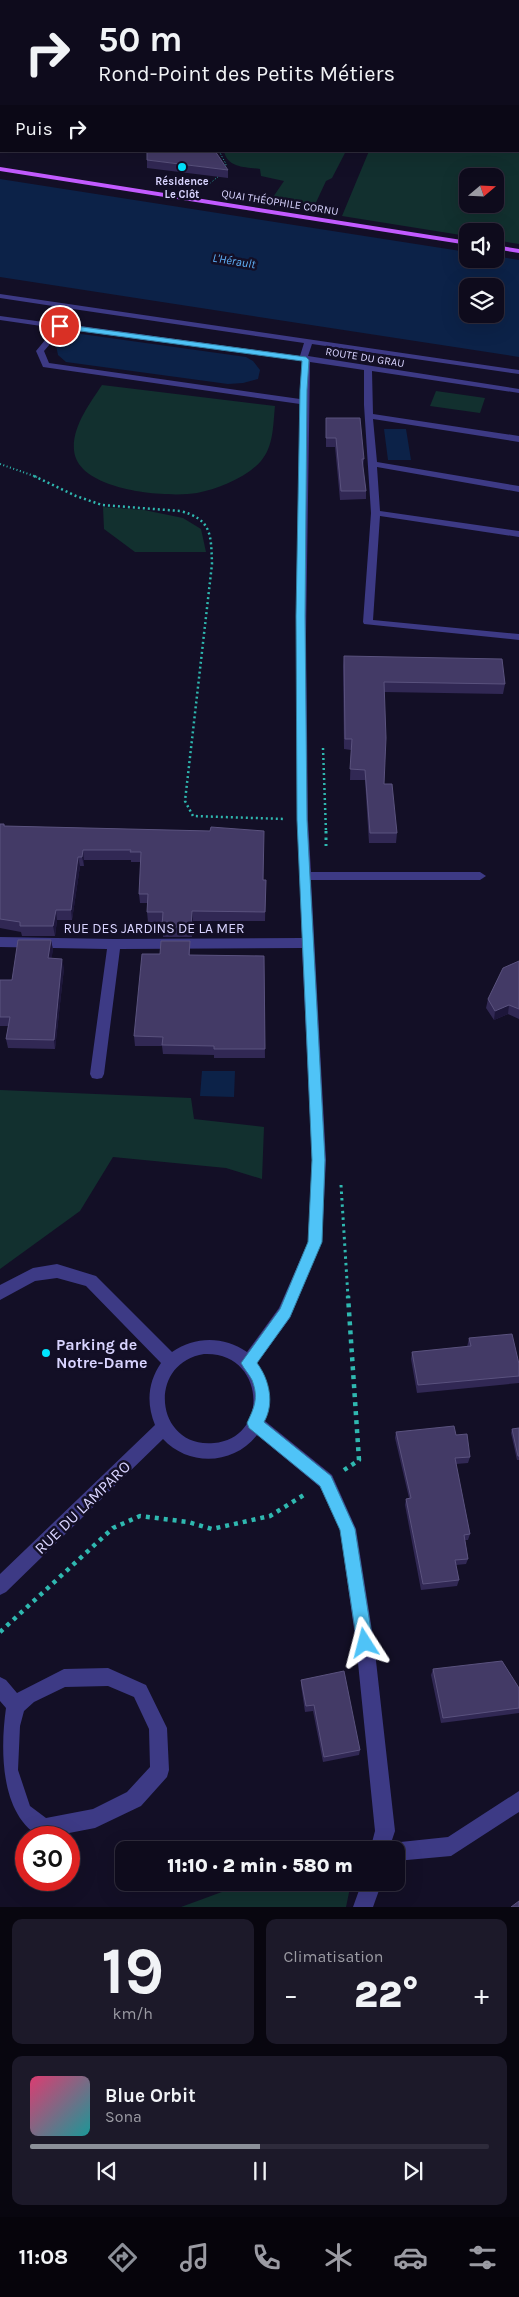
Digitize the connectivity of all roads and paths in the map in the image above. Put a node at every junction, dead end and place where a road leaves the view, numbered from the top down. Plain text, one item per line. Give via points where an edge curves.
1 (220, 152) edge
2 (0, 169) edge
3 (192, 200) junction
4 (459, 242) edge
5 (504, 248) edge
6 (519, 251) edge
7 (0, 296) edge
8 (70, 307) junction
9 (0, 318) edge
10 (60, 326) junction
11 (308, 342) junction
12 (306, 360) junction
13 (368, 370) junction
14 (519, 372) edge
15 (519, 391) edge
16 (303, 402) junction
17 (370, 416) junction
18 (519, 439) edge
19 (0, 464) edge
20 (372, 464) junction
21 (519, 489) edge
22 (376, 513) junction
23 (519, 534) edge
24 (519, 638) edge
25 (302, 820) junction
26 (305, 876) junction
27 (480, 876) dead end
28 (0, 942) edge
29 (309, 942) junction
30 (114, 944) junction
31 (97, 1074) dead end
32 (0, 1293) edge
33 (172, 1363) junction
34 (248, 1363) junction
35 (255, 1423) junction
36 (163, 1428) junction
37 (0, 1586) edge
38 (0, 1686) edge
39 (16, 1706) junction
40 (519, 1800) edge
41 (382, 1841) edge
42 (405, 1850) edge
43 (368, 1891) edge
44 (362, 1907) edge

1 - 3 path via 226,169
2 - 3 main road, QUAI THÉOPHILE CORNU
3 - 4 main road, QUAI THÉOPHILE CORNU
5 - 6 main road
7 - 8 street
8 - 10 street
8 - 11 street
9 - 10 street, ROUTE DU GRAU
10 - 12 street, ROUTE DU GRAU
10 - 16 street via 40,351 46,365
11 - 12 street
11 - 14 street
12 - 13 street, ROUTE DU GRAU
12 - 16 street
13 - 15 street, ROUTE DU GRAU
13 - 17 street
16 - 25 street
17 - 18 street
17 - 20 street
19 - 25 path via 103,505 179,512 199,518 211,531 212,564 184,802 193,816
20 - 21 street
20 - 22 street
22 - 23 street
22 - 24 street via 368,622
25 - 26 street
26 - 27 street
26 - 29 street
28 - 30 street, RUE DES JARDINS DE LA MER
29 - 30 street, RUE DES JARDINS DE LA MER
29 - 34 street via 319,1160 315,1242 286,1313
30 - 31 street
32 - 33 street via 33,1275 58,1270 92,1281
33 - 34 street via 197,1349 216,1347 233,1352
33 - 36 street via 162,1374 156,1391 155,1409
34 - 35 street via 258,1377 263,1396 261,1414
35 - 36 street via 247,1436 220,1450 201,1451 183,1445
35 - 41 street via 326,1481 348,1529 365,1643 384,1831
36 - 37 street, RUE DU LAMPARO
38 - 39 street
39 - 39 street via 28,1696 64,1678 108,1677 140,1691 158,1728 160,1770 134,1799 126,1803 95,1818 43,1828 23,1812 9,1770 11,1726
40 - 42 street via 451,1846
43 - 44 street

